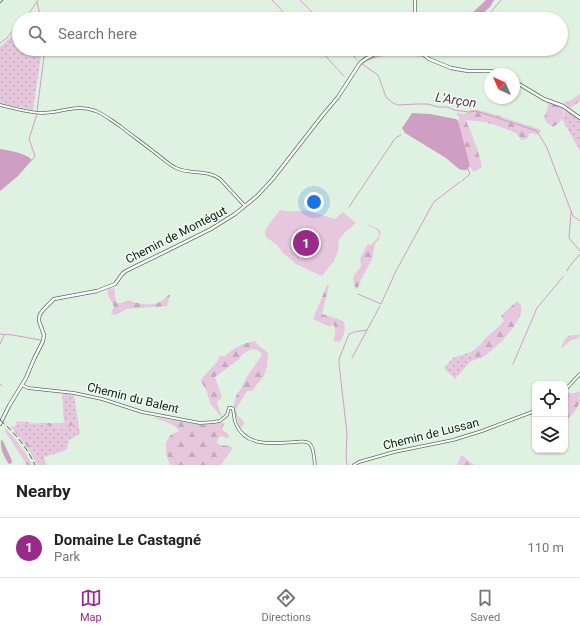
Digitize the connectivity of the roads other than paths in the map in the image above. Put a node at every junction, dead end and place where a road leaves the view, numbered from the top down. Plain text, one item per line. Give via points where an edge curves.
1 (415, 0) edge
2 (415, 12) edge
3 (370, 56) edge
4 (426, 56) edge
5 (484, 71) edge
6 (520, 85) edge
7 (0, 105) edge
8 (580, 118) edge
9 (245, 206) junction
10 (580, 374) edge
11 (22, 385) junction
12 (568, 387) edge
13 (532, 412) edge
14 (0, 424) edge
15 (315, 465) edge
16 (354, 465) edge

1 - 2 street
3 - 9 street, Chemin de Montégut via 360,63 338,97 272,180
4 - 5 street via 451,68
6 - 8 street via 544,99 563,106
7 - 9 street via 42,113 77,108 97,111 174,167 183,171 216,176
9 - 11 street, Chemin de Montégut via 211,229 122,273 110,286 52,301 40,314 44,338
10 - 12 street
11 - 14 street, Chemin de Montégut
11 - 15 street, Chemin du Balent via 88,396 142,412 200,423 220,421 231,408 239,430 249,439 270,443 306,442 312,447
13 - 16 street, Chemin de Lussan via 453,440 394,452

